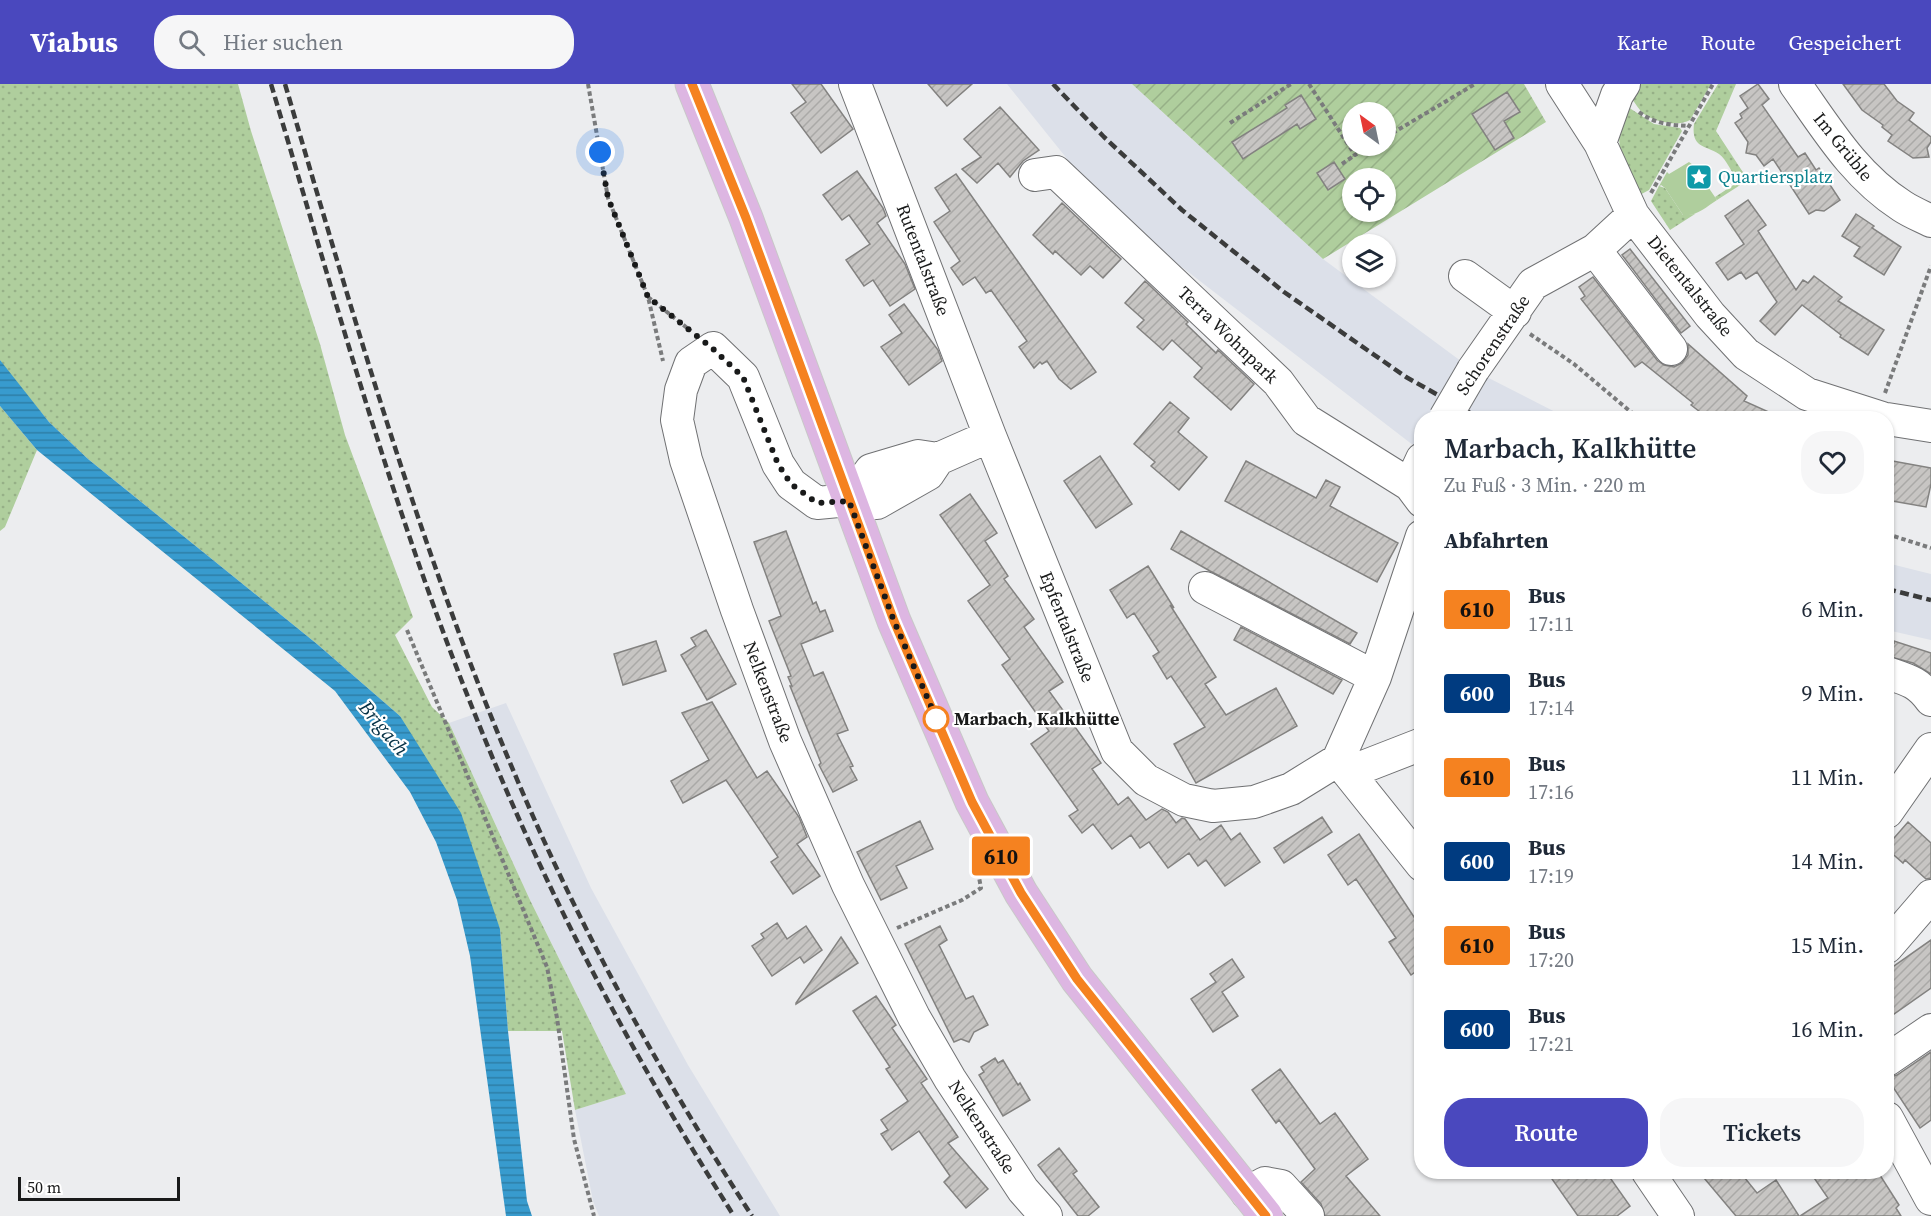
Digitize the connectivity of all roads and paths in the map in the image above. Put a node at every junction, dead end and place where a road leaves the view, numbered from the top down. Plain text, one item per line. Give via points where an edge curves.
1 (588, 84) edge
2 (692, 84) edge
3 (855, 84) edge
4 (1292, 84) edge
5 (1309, 84) edge
6 (1475, 84) edge
7 (1562, 84) edge
8 (1713, 84) edge
9 (1795, 84) edge
10 (1621, 89) edge
11 (1230, 123) dead end
12 (1689, 126) junction
13 (1396, 131) edge
14 (1342, 135) edge
15 (1600, 143) junction
16 (1354, 156) edge
17 (1342, 164) dead end
18 (1035, 175) dead end
19 (1633, 215) junction
20 (1931, 221) edge
21 (1595, 250) junction
22 (1931, 266) edge
23 (1465, 276) dead end
24 (648, 297) junction
25 (1512, 316) junction
26 (712, 348) junction
27 (1671, 348) dead end
28 (664, 364) dead end
29 (1449, 411) edge
30 (1630, 411) edge
31 (1860, 411) edge
32 (1884, 411) edge
33 (1894, 420) edge
34 (1931, 426) edge
35 (990, 436) junction
36 (1414, 480) edge
37 (849, 501) junction
38 (1894, 536) edge
39 (1931, 549) edge
40 (1414, 560) edge
41 (1205, 588) dead end
42 (407, 630) dead end
43 (1894, 675) edge
44 (1375, 677) junction
45 (1931, 700) edge
46 (1414, 746) edge
47 (1931, 749) edge
48 (1344, 766) junction
49 (1894, 802) edge
50 (1414, 855) edge
51 (1931, 896) edge
52 (962, 900) dead end
53 (912, 922) dead end
54 (1894, 939) edge
55 (1931, 1029) edge
56 (1894, 1055) edge
57 (1894, 1125) edge
58 (1920, 1151) edge
59 (1653, 1179) edge
60 (1931, 1199) edge
61 (1257, 1205) edge
62 (594, 1216) edge
63 (1046, 1216) edge
64 (1308, 1216) edge
65 (1678, 1216) edge

1 - 24 path via 608,198
2 - 37 main road via 746,218
3 - 35 street, Rutentalstraße
4 - 11 path
5 - 14 path
6 - 13 path
7 - 15 street, Dietentalstraße
8 - 12 path
9 - 20 street, Im Grüble via 1836,144 1871,183 1903,207
10 - 12 path via 1649,120
10 - 15 street
12 - 19 path via 1650,195
15 - 19 street, Dietentalstraße
16 - 17 path
18 - 36 street, Terra Wohnpark via 1056,172 1278,381 1306,420
19 - 21 street, Schorenstraße
19 - 31 street, Dietentalstraße via 1710,315 1746,354 1807,394
21 - 25 street, Schorenstraße via 1533,284
21 - 27 street
22 - 32 path
23 - 25 street
24 - 26 path
24 - 28 path
25 - 29 street, Schorenstraße, bridge
25 - 30 path
26 - 37 street via 743,377 778,464 791,484 817,503
26 - 63 street, Nelkenstraße via 691,363 681,390 677,420 686,460 785,741 848,885 914,1017 1023,1190
33 - 34 street, Dietentalstraße
35 - 37 street via 938,459 928,474 877,503
35 - 48 street, Epfentalstraße via 1117,751 1146,780 1184,800 1213,806 1254,802
37 - 61 main road via 894,621 968,791 1021,893 1077,979
38 - 39 path
40 - 44 street
41 - 44 street
42 - 62 path via 547,967 574,1139
43 - 45 street via 1922,688
44 - 48 street
46 - 48 street, Epfentalstraße
47 - 49 street
48 - 50 street
51 - 54 street
52 - 53 path
55 - 56 street
57 - 58 street
58 - 60 street
59 - 65 street
61 - 64 street via 1265,1183 1281,1186

